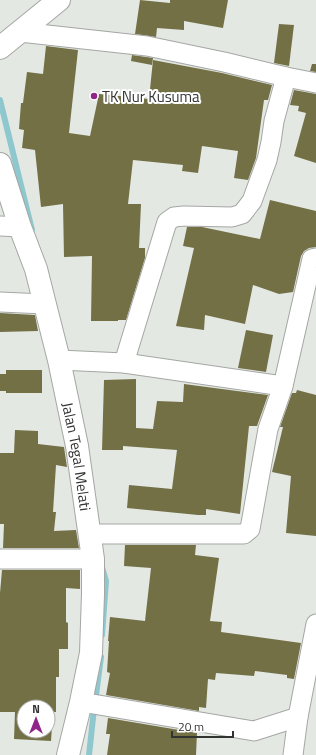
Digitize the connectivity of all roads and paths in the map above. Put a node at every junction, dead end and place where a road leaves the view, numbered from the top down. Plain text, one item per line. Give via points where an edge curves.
1 (59, 0) edge
2 (20, 32) junction
3 (0, 48) edge
4 (286, 77) junction
5 (316, 83) edge
6 (0, 164) edge
7 (10, 227) edge
8 (316, 258) edge
9 (0, 302) edge
10 (45, 304) junction
11 (59, 360) junction
12 (124, 363) junction
13 (282, 386) junction
14 (89, 534) junction
15 (0, 559) edge
16 (93, 559) junction
17 (316, 624) edge
18 (82, 702) junction
19 (298, 716) junction
20 (68, 755) edge
21 (293, 755) edge

1 - 2 street
2 - 3 street
2 - 4 street via 147,46
4 - 5 street
4 - 12 street via 267,160 252,200 242,214 232,217 174,217 167,222
6 - 7 street, Jalan Tegal Melati
7 - 10 street, Jalan Tegal Melati via 36,269
8 - 13 street via 312,259
9 - 10 street
10 - 11 street, Jalan Tegal Melati
11 - 12 street
11 - 14 street, Jalan Tegal Melati via 77,446
12 - 13 street
13 - 14 street via 268,429 248,532
14 - 16 street, Jalan Tegal Melati
15 - 16 street
16 - 18 street, Jalan Tegal Melati via 91,652
17 - 19 street
18 - 19 street via 254,731
18 - 20 street, Jalan Tegal Melati
19 - 21 street

